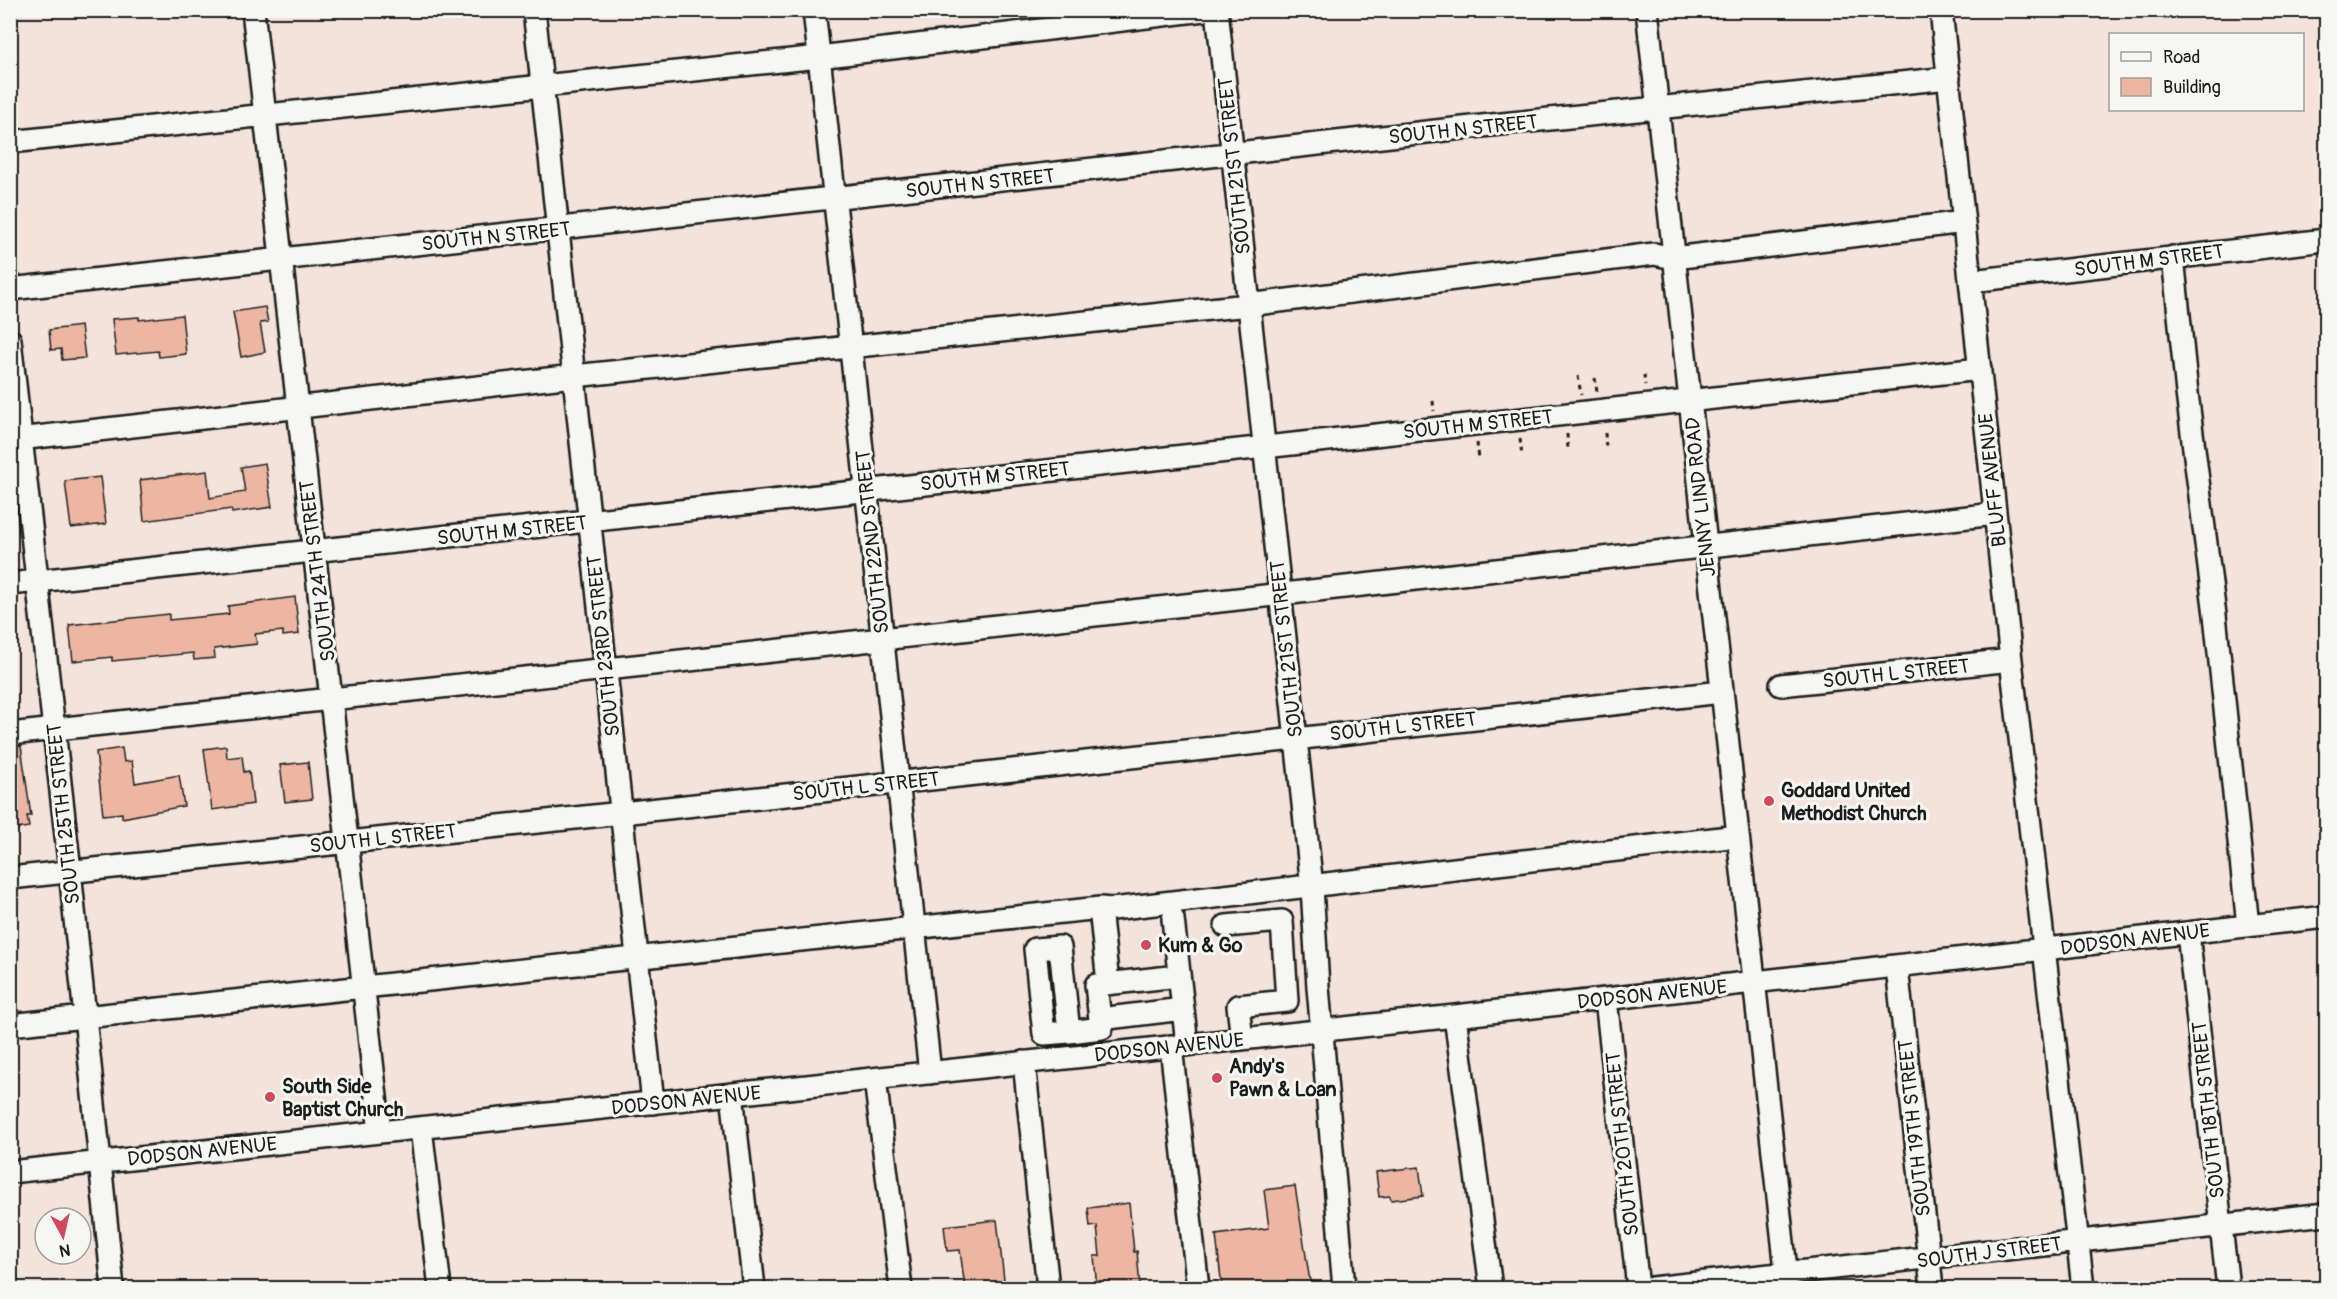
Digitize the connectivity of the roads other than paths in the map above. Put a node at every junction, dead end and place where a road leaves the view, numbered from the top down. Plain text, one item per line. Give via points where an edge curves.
1 (253, 10) edge
2 (534, 10) edge
3 (814, 10) edge
4 (1204, 10) edge
5 (1217, 10) edge
6 (1647, 10) edge
7 (1941, 10) edge
8 (819, 57) junction
9 (1949, 78) junction
10 (543, 85) junction
11 (1658, 108) junction
12 (265, 115) junction
13 (10, 142) edge
14 (1233, 155) junction
15 (834, 199) junction
16 (1965, 222) junction
17 (559, 229) junction
18 (2326, 240) edge
19 (2173, 257) junction
20 (1674, 258) junction
21 (282, 260) junction
22 (1971, 281) junction
23 (10, 290) edge
24 (1248, 305) junction
25 (10, 340) edge
26 (850, 346) junction
27 (1980, 369) junction
28 (574, 376) junction
29 (1689, 401) junction
30 (298, 407) junction
31 (16, 439) edge
32 (1263, 447) junction
33 (866, 490) junction
34 (1995, 514) junction
35 (590, 522) junction
36 (1706, 547) junction
37 (315, 552) junction
38 (36, 581) junction
39 (10, 584) edge
40 (1280, 594) junction
41 (882, 639) junction
42 (2011, 660) junction
43 (606, 669) junction
44 (1781, 685) dead end
45 (1722, 692) junction
46 (332, 699) junction
47 (55, 729) junction
48 (10, 734) edge
49 (1296, 738) junction
50 (898, 782) junction
51 (622, 813) junction
52 (1738, 836) junction
53 (347, 842) junction
54 (70, 871) junction
55 (10, 878) edge
56 (1312, 887) junction
57 (1100, 908) junction
58 (2326, 917) edge
59 (1173, 919) dead end
60 (1282, 921) junction
61 (1314, 921) junction
62 (1226, 926) dead end
63 (2248, 926) junction
64 (914, 928) junction
65 (2188, 933) junction
66 (2044, 950) junction
67 (637, 957) junction
68 (1897, 967) junction
69 (1179, 976) junction
70 (1108, 983) junction
71 (1755, 983) junction
72 (364, 988) junction
73 (1606, 999) junction
74 (1287, 1001) junction
75 (1183, 1009) junction
76 (1455, 1016) junction
77 (84, 1017) junction
78 (1101, 1023) junction
79 (10, 1025) edge
80 (1323, 1030) junction
81 (1290, 1034) junction
82 (1242, 1039) junction
83 (1179, 1046) junction
84 (1105, 1053) junction
85 (1055, 1059) junction
86 (1024, 1062) junction
87 (930, 1073) junction
88 (875, 1079) junction
89 (732, 1094) junction
90 (653, 1103) junction
91 (422, 1128) junction
92 (381, 1132) junction
93 (98, 1162) junction
94 (10, 1172) edge
95 (2326, 1214) edge
96 (2221, 1225) junction
97 (2078, 1241) junction
98 (1928, 1258) junction
99 (1787, 1281) edge
100 (113, 1288) edge
101 (440, 1288) edge
102 (754, 1288) edge
103 (901, 1288) edge
104 (1048, 1288) edge
105 (1198, 1288) edge
106 (1344, 1288) edge
107 (1491, 1288) edge
108 (1638, 1288) edge
109 (1652, 1288) edge
110 (1932, 1288) edge
111 (2083, 1288) edge
112 (2228, 1288) edge

1 - 12 street, SOUTH 24TH STREET
2 - 10 street, SOUTH 23RD STREET
3 - 8 street, SOUTH 22ND STREET
4 - 8 street
5 - 14 street, SOUTH 21ST STREET
6 - 11 street, JENNY LIND ROAD
7 - 9 street, BLUFF AVENUE
8 - 10 street
8 - 15 street, SOUTH 22ND STREET
9 - 11 street, SOUTH N STREET
9 - 16 street, BLUFF AVENUE
10 - 12 street
10 - 17 street, SOUTH 23RD STREET
11 - 14 street, SOUTH N STREET
11 - 20 street, JENNY LIND ROAD
12 - 13 street
12 - 21 street, SOUTH 24TH STREET
14 - 15 street, SOUTH N STREET
14 - 24 street, SOUTH 21ST STREET
15 - 17 street, SOUTH N STREET
15 - 26 street, SOUTH 22ND STREET
16 - 20 street
16 - 22 street, BLUFF AVENUE
17 - 21 street, SOUTH N STREET
17 - 28 street, SOUTH 23RD STREET
18 - 19 street, SOUTH M STREET
19 - 22 street, SOUTH M STREET
19 - 63 street
20 - 24 street via 1654,254
20 - 29 street, JENNY LIND ROAD
21 - 23 street, SOUTH N STREET
21 - 30 street, SOUTH 24TH STREET
22 - 27 street, BLUFF AVENUE
24 - 26 street
24 - 32 street, SOUTH 21ST STREET
25 - 31 street, SOUTH 25TH STREET
26 - 28 street
26 - 33 street, SOUTH 22ND STREET
27 - 29 street, SOUTH M STREET
27 - 34 street, BLUFF AVENUE
28 - 30 street
28 - 35 street, SOUTH 23RD STREET
29 - 32 street, SOUTH M STREET
29 - 36 street, JENNY LIND ROAD
30 - 31 street
30 - 37 street, SOUTH 24TH STREET
31 - 38 street, SOUTH 25TH STREET
32 - 33 street, SOUTH M STREET
32 - 40 street, SOUTH 21ST STREET
33 - 35 street, SOUTH M STREET
33 - 41 street, SOUTH 22ND STREET
34 - 36 street
34 - 42 street, BLUFF AVENUE
35 - 37 street, SOUTH M STREET
35 - 43 street, SOUTH 23RD STREET
36 - 40 street
36 - 45 street, JENNY LIND ROAD
37 - 38 street, SOUTH M STREET
37 - 46 street, SOUTH 24TH STREET
38 - 39 street, SOUTH M STREET
38 - 47 street, SOUTH 25TH STREET
40 - 41 street
40 - 49 street, SOUTH 21ST STREET
41 - 43 street
41 - 50 street, SOUTH 22ND STREET
42 - 44 street, SOUTH L STREET
42 - 66 street, BLUFF AVENUE
43 - 46 street
43 - 51 street, SOUTH 23RD STREET
45 - 49 street, SOUTH L STREET
45 - 52 street, JENNY LIND ROAD
46 - 47 street
46 - 53 street, SOUTH 24TH STREET
47 - 48 street
47 - 54 street, SOUTH 25TH STREET
49 - 50 street, SOUTH L STREET
49 - 56 street, SOUTH 21ST STREET
50 - 51 street, SOUTH L STREET
50 - 64 street, SOUTH 22ND STREET
51 - 53 street, SOUTH L STREET
51 - 67 street, SOUTH 23RD STREET
52 - 56 street
52 - 71 street, JENNY LIND ROAD
53 - 54 street, SOUTH L STREET
53 - 72 street, SOUTH 24TH STREET
54 - 55 street, SOUTH L STREET
54 - 77 street, SOUTH 25TH STREET
56 - 57 street
56 - 61 street, SOUTH 21ST STREET
57 - 64 street
57 - 70 street
58 - 63 street, DODSON AVENUE
59 - 69 street
60 - 61 street
60 - 62 street
60 - 74 street
61 - 80 street, SOUTH 21ST STREET
63 - 65 street, DODSON AVENUE
64 - 67 street
64 - 87 street, SOUTH 22ND STREET
65 - 66 street, DODSON AVENUE
65 - 96 street, SOUTH 18TH STREET
66 - 68 street, DODSON AVENUE
66 - 97 street, BLUFF AVENUE
67 - 72 street
67 - 90 street, SOUTH 23RD STREET
68 - 71 street, DODSON AVENUE
68 - 98 street, SOUTH 19TH STREET
69 - 70 street
69 - 75 street
70 - 78 street via 1096,984
71 - 73 street, DODSON AVENUE
71 - 99 street, JENNY LIND ROAD
72 - 77 street
72 - 92 street, SOUTH 24TH STREET
73 - 76 street, DODSON AVENUE
73 - 108 street, SOUTH 20TH STREET
74 - 81 street
74 - 82 street via 1238,1006
75 - 78 street
75 - 83 street
76 - 80 street, DODSON AVENUE
76 - 107 street
77 - 79 street
77 - 93 street, SOUTH 25TH STREET
78 - 84 street
78 - 85 street via 1061,1033
80 - 81 street, DODSON AVENUE
80 - 106 street, SOUTH 21ST STREET
81 - 82 street, DODSON AVENUE
82 - 83 street, DODSON AVENUE
83 - 84 street, DODSON AVENUE
83 - 105 street
84 - 85 street, DODSON AVENUE
85 - 86 street, DODSON AVENUE
86 - 87 street, DODSON AVENUE
86 - 104 street
87 - 88 street, DODSON AVENUE
88 - 89 street, DODSON AVENUE
88 - 103 street
89 - 90 street, DODSON AVENUE
89 - 102 street
90 - 91 street, DODSON AVENUE
91 - 92 street, DODSON AVENUE
91 - 101 street
92 - 93 street, DODSON AVENUE
93 - 94 street, DODSON AVENUE
93 - 100 street, SOUTH 25TH STREET
95 - 96 street, SOUTH J STREET
96 - 97 street, SOUTH J STREET
96 - 112 street, SOUTH 18TH STREET
97 - 98 street, SOUTH J STREET
97 - 111 street, BLUFF AVENUE
98 - 99 street, SOUTH J STREET
98 - 110 street, SOUTH 19TH STREET
99 - 109 street, SOUTH J STREET

